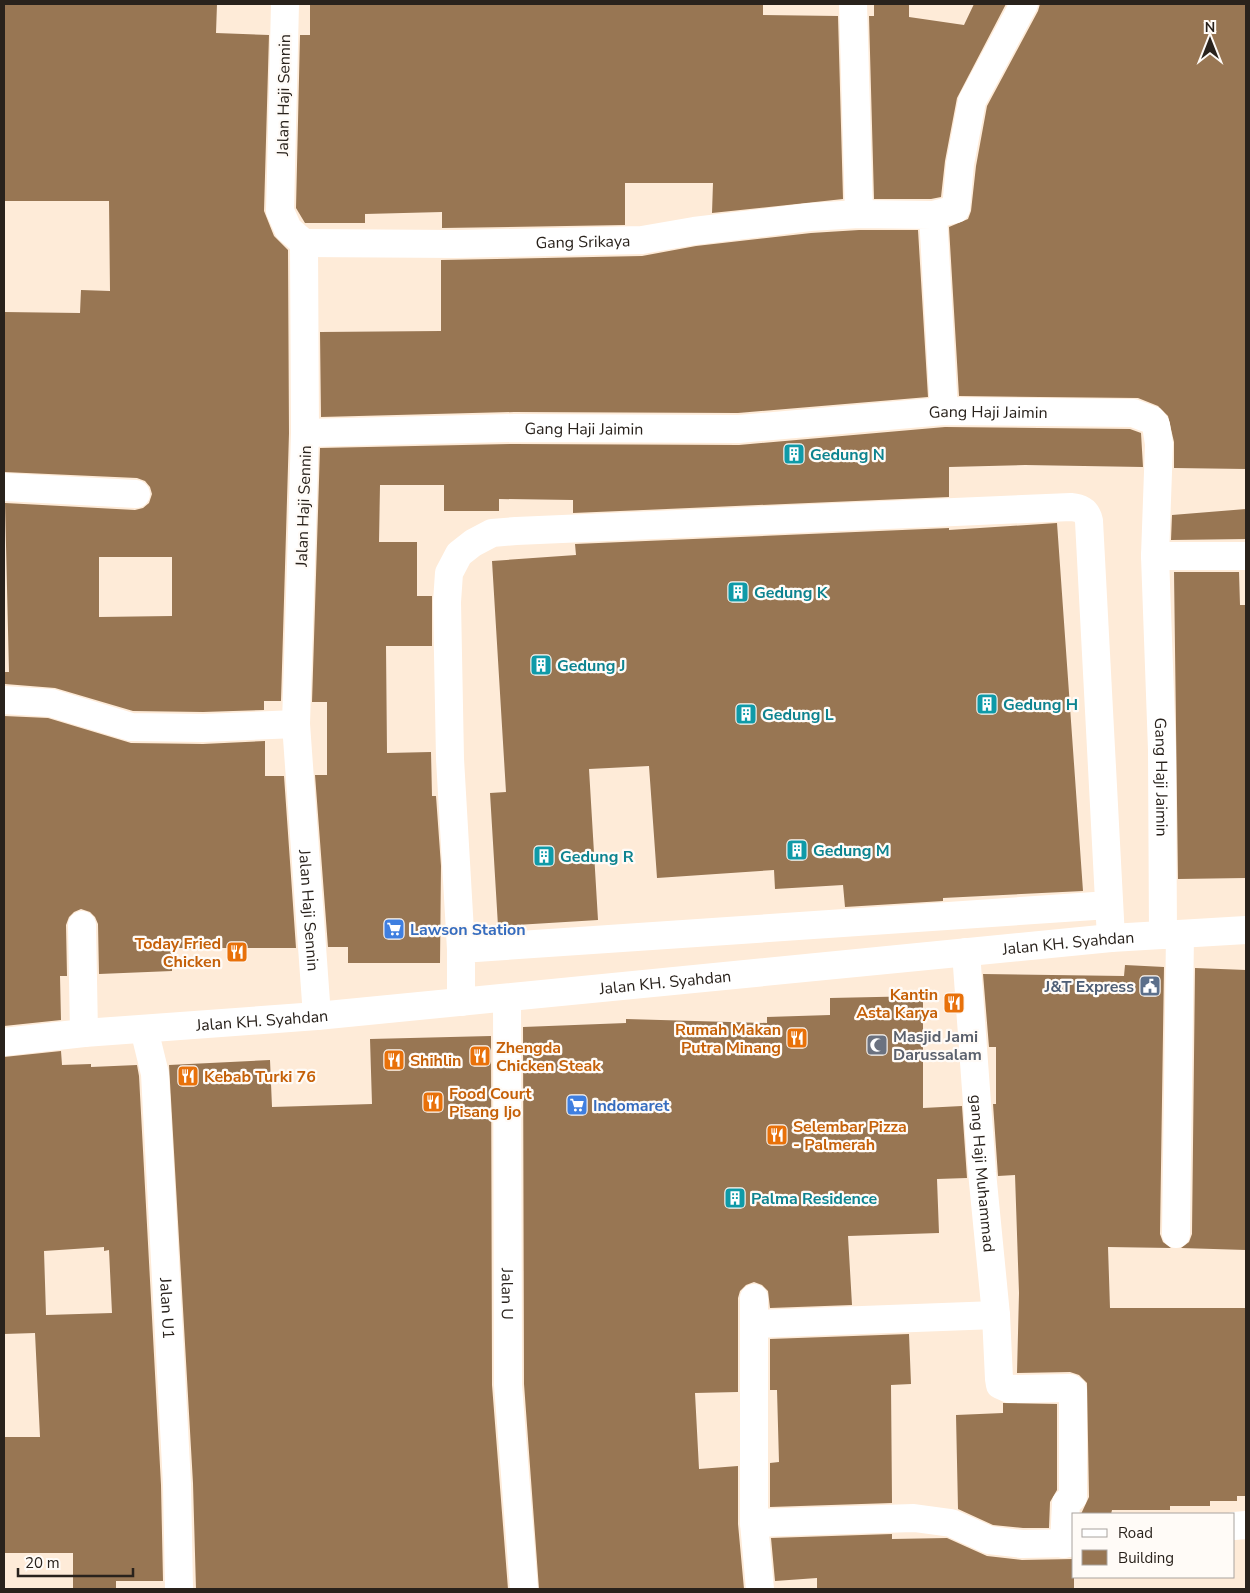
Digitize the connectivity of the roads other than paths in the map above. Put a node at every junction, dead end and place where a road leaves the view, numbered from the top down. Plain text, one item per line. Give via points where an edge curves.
1 (285, 4) edge
2 (853, 4) edge
3 (1024, 4) edge
4 (859, 214) junction
5 (933, 215) junction
6 (304, 243) junction
7 (944, 411) junction
8 (305, 433) junction
9 (4, 487) edge
10 (136, 494) dead end
11 (1155, 556) junction
12 (1246, 556) edge
13 (4, 700) edge
14 (296, 724) junction
15 (1109, 905) junction
16 (82, 925) dead end
17 (1246, 930) edge
18 (1172, 934) junction
19 (1111, 938) junction
20 (461, 949) junction
21 (966, 952) junction
22 (507, 998) junction
23 (461, 1002) junction
24 (317, 1016) junction
25 (144, 1029) junction
26 (84, 1033) junction
27 (4, 1042) edge
28 (1176, 1234) dead end
29 (996, 1315) junction
30 (754, 1523) junction
31 (1069, 1544) edge
32 (179, 1589) edge
33 (524, 1589) edge
34 (760, 1589) edge

1 - 6 street, Jalan Haji Sennin via 280,210 288,229
2 - 4 street
3 - 5 street, Gang Srikaya via 972,101 960,164 956,209
4 - 5 street, Gang Srikaya
4 - 6 street, Gang Srikaya via 810,217 642,240
5 - 7 street
6 - 8 street, Jalan Haji Sennin
7 - 8 street, Gang Haji Jaimin via 739,429 514,428
7 - 11 street, Gang Haji Jaimin via 1134,413 1152,420 1159,444
8 - 14 street, Jalan Haji Sennin
9 - 10 street
11 - 12 street
11 - 18 street, Gang Haji Jaimin
13 - 14 street via 51,703 130,728
14 - 24 street, Jalan Haji Sennin
15 - 19 street
15 - 20 street
15 - 20 street via 1089,521 1084,510 1071,507 516,531 492,533 473,543 459,554 448,573 450,758
16 - 26 street
17 - 18 street, Jalan KH. Syahdan
18 - 19 street, Jalan KH. Syahdan
18 - 28 street, Gang Haji Jaimin
19 - 21 street, Jalan KH. Syahdan
20 - 23 street
21 - 22 street, Jalan KH. Syahdan
21 - 29 street, gang Haji Muhammad
22 - 23 street, Jalan KH. Syahdan
22 - 33 street, Jalan U via 508,1385
23 - 24 street, Jalan KH. Syahdan
24 - 25 street, Jalan KH. Syahdan
25 - 26 street, Jalan KH. Syahdan
25 - 32 street, Jalan U1 via 155,1084 178,1484
26 - 27 street, Jalan KH. Syahdan
29 - 30 street via 755,1311
29 - 31 street, gang Haji Muhammad via 1000,1385 1009,1389 1072,1390 1073,1498 1066,1502
30 - 31 street via 914,1518 951,1523 989,1540
30 - 34 street

